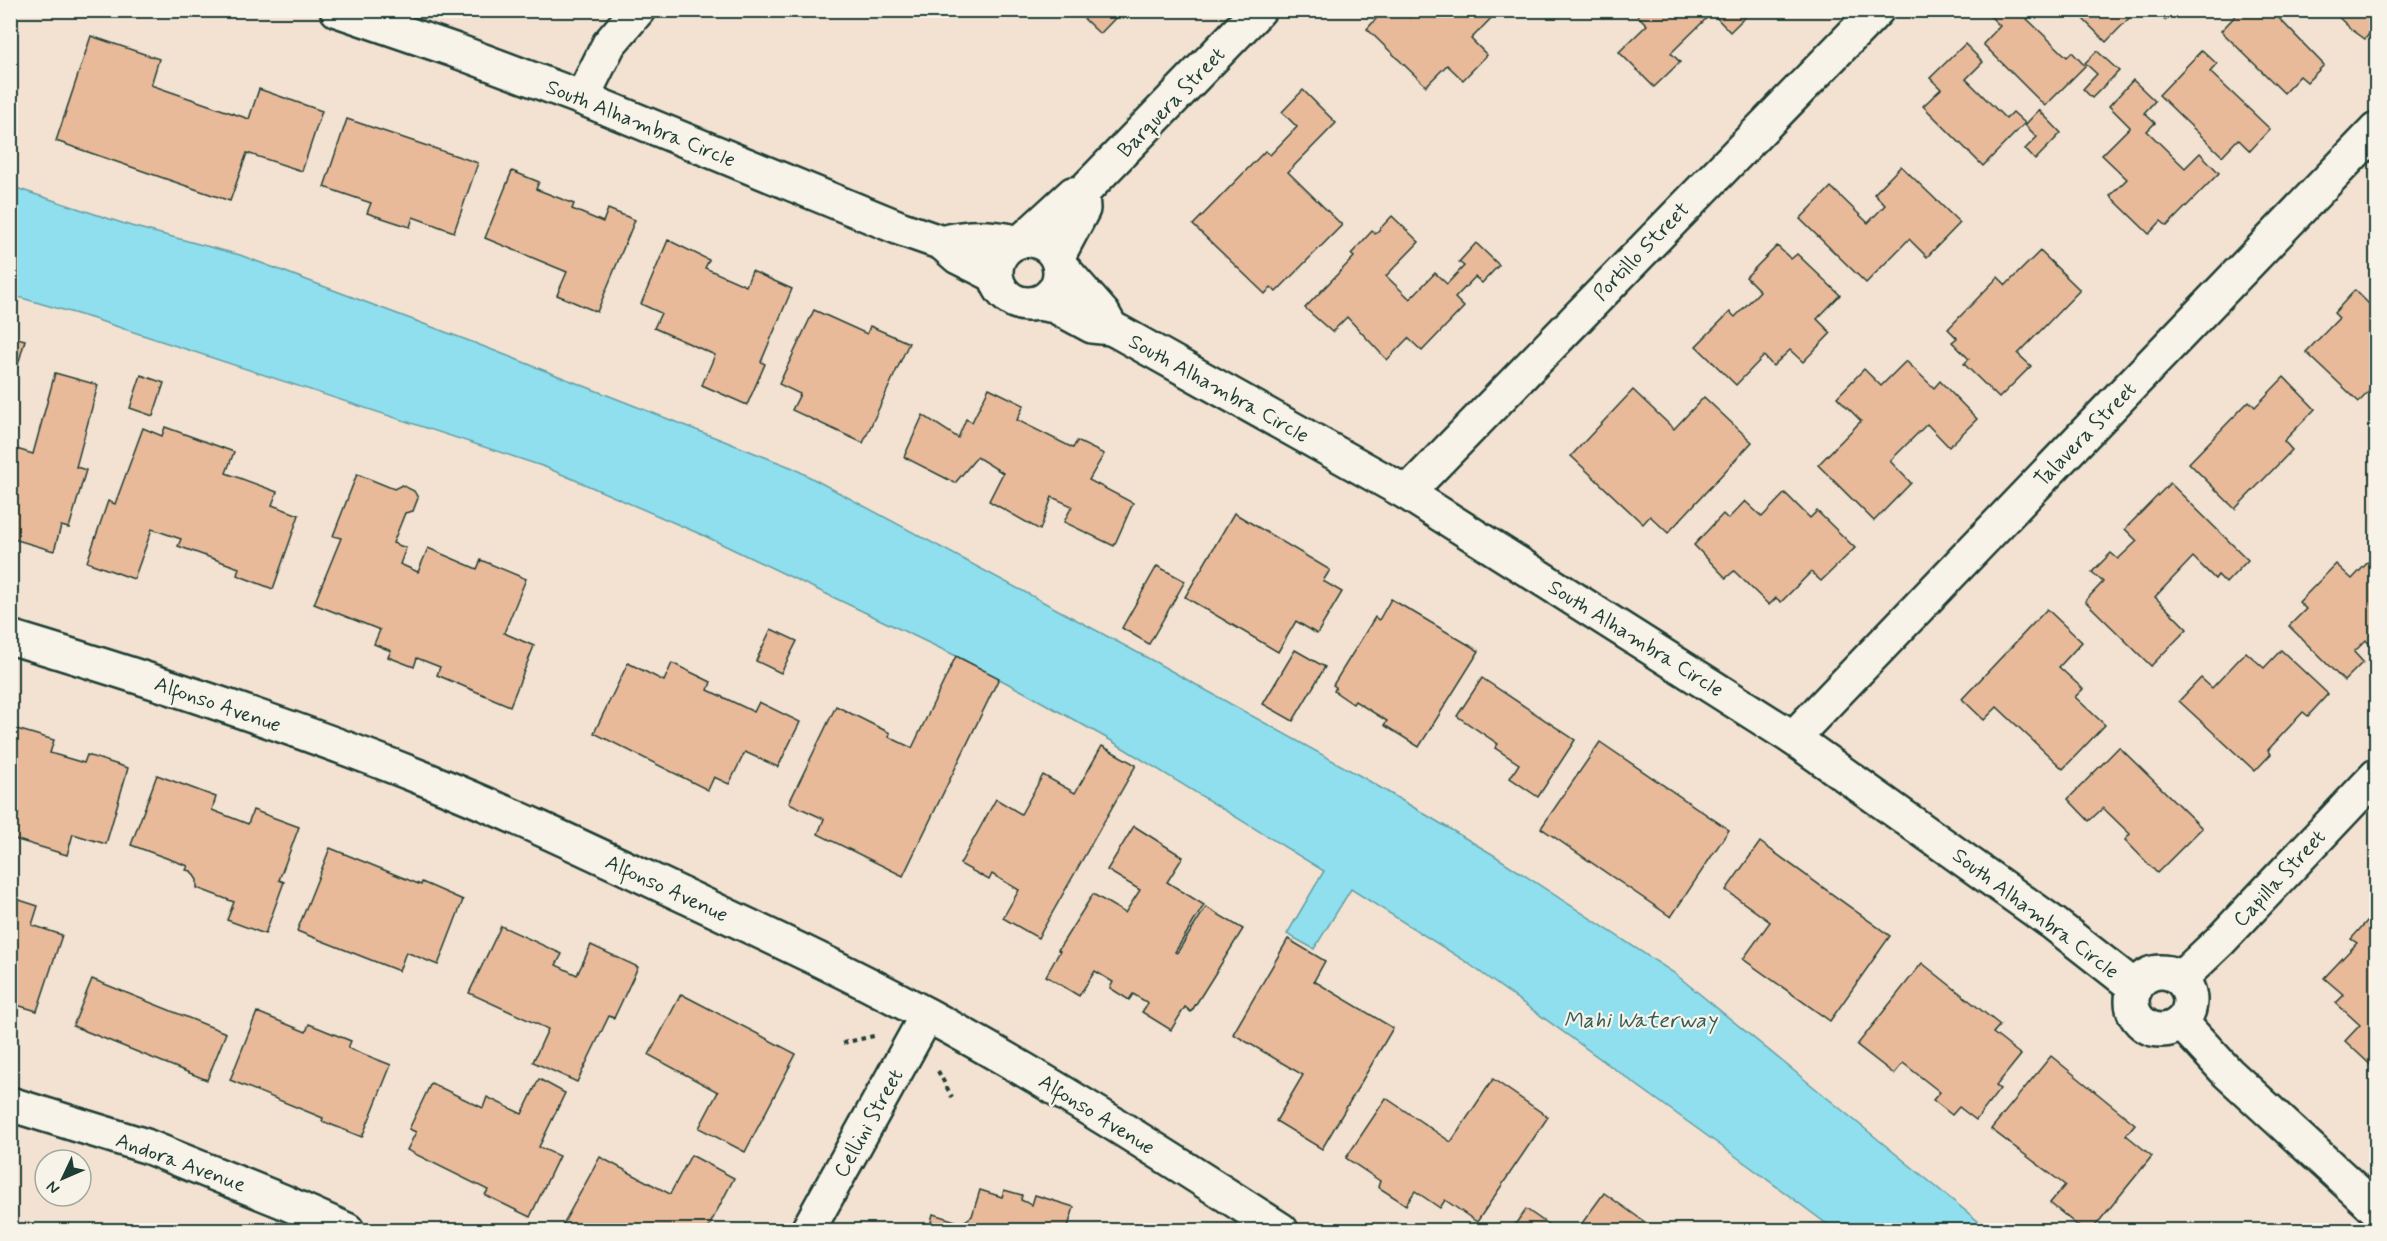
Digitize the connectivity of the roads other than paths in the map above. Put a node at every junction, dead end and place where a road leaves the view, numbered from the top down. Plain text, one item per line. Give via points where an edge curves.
1 (337, 10) edge
2 (638, 10) edge
3 (1259, 10) edge
4 (1877, 10) edge
5 (582, 98) junction
6 (2376, 130) edge
7 (1082, 193) junction
8 (1019, 240) junction
9 (942, 243) junction
10 (1058, 261) junction
11 (996, 276) junction
12 (1038, 303) junction
13 (1111, 328) junction
14 (1407, 493) junction
15 (10, 637) edge
16 (1793, 738) junction
17 (2376, 776) edge
18 (2180, 979) junction
19 (2136, 988) junction
20 (927, 1015) junction
21 (2181, 1022) junction
22 (10, 1104) edge
23 (2376, 1209) edge
24 (347, 1230) edge
25 (808, 1230) edge
26 (1281, 1230) edge

1 - 5 street, South Alhambra Circle
2 - 5 street via 609,44
3 - 7 street, Barquera Street
4 - 14 street, Portillo Street
5 - 9 street, South Alhambra Circle
6 - 16 street, Talavera Street
7 - 8 street, Barquera Street via 1073,194
7 - 10 street via 1083,209
8 - 9 street via 964,237
8 - 10 street via 1044,243
8 - 11 street via 1001,252
9 - 11 street, South Alhambra Circle via 958,257
10 - 12 street via 1056,287
10 - 13 street, South Alhambra Circle
11 - 12 street via 1002,291 1014,301
12 - 13 street, South Alhambra Circle via 1055,306 1092,326
13 - 14 street, South Alhambra Circle
14 - 16 street, South Alhambra Circle
15 - 20 street, Alfonso Avenue via 202,698 429,781 737,920
16 - 19 street, South Alhambra Circle via 2044,917
17 - 18 street, Capilla Street
18 - 19 street via 2156,972 2141,980
18 - 21 street via 2190,1000 2190,1008
19 - 21 street via 2132,1005 2148,1027 2166,1030
20 - 25 street, Cellini Street
20 - 26 street, Alfonso Avenue via 1070,1097
21 - 23 street via 2228,1073
22 - 24 street, Andora Avenue via 146,1146

